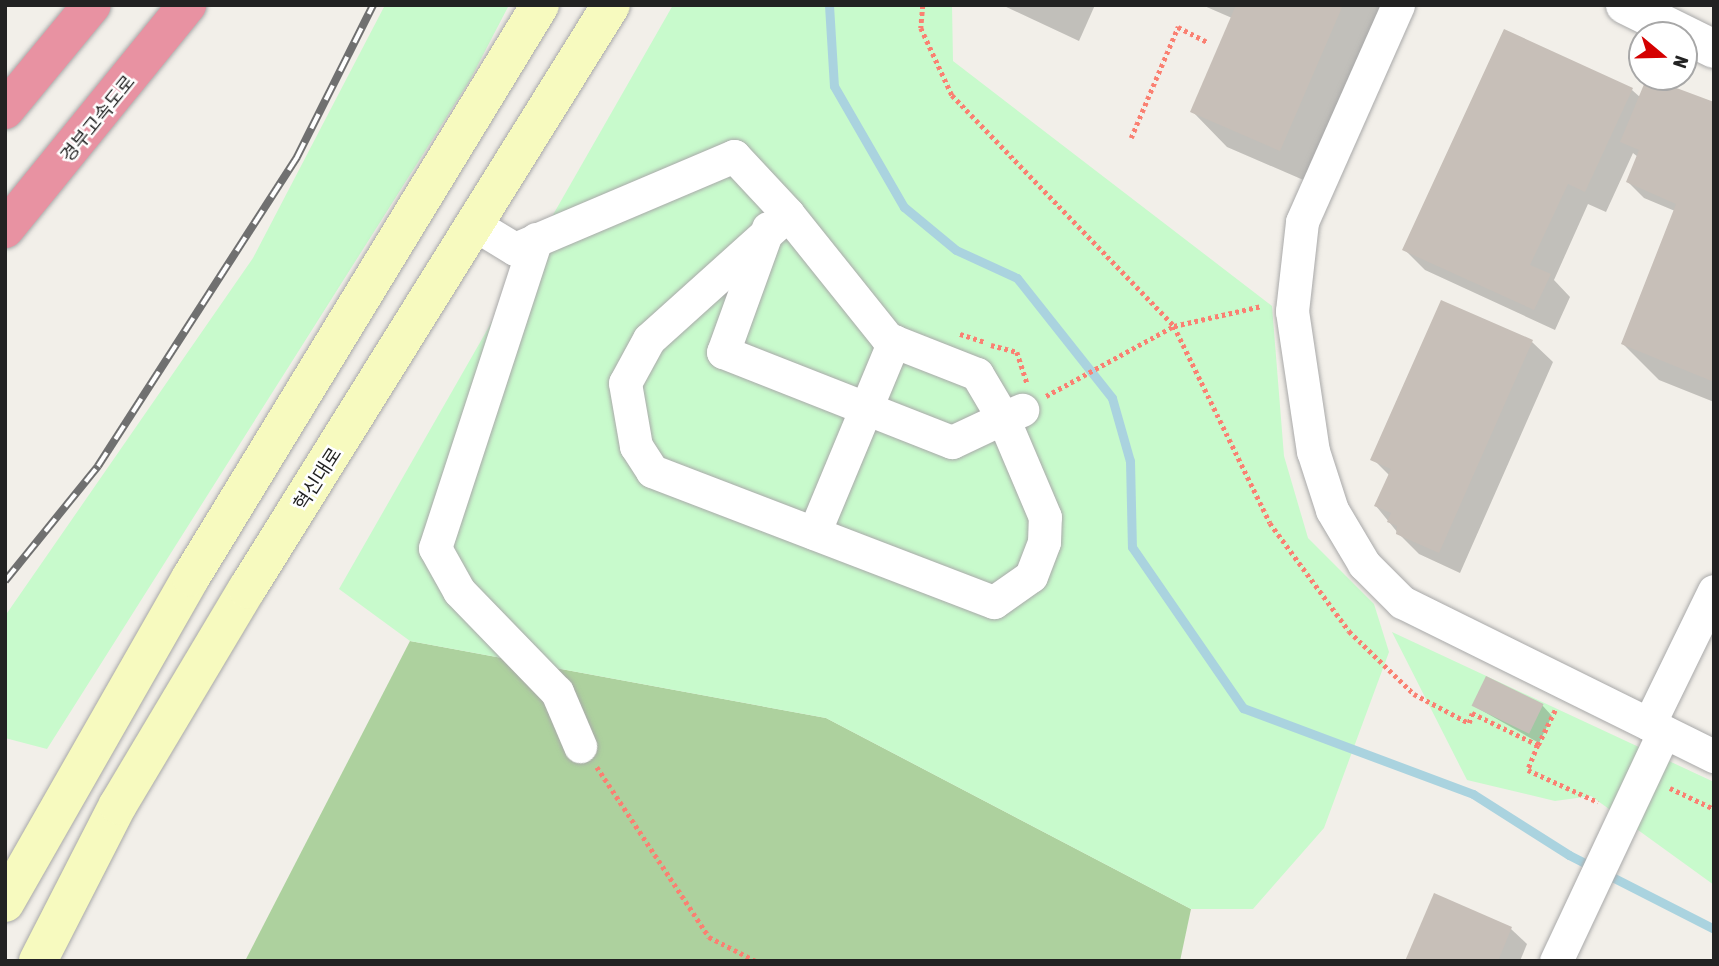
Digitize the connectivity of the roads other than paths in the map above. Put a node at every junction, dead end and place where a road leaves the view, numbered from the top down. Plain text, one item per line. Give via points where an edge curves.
1 (92, 5) edge
2 (187, 5) edge
3 (540, 5) edge
4 (611, 5) edge
5 (1398, 5) edge
6 (1625, 5) edge
7 (1714, 49) edge
8 (5, 110) edge
9 (778, 221) junction
10 (477, 226) junction
11 (5, 229) edge
12 (536, 239) junction
13 (894, 341) junction
14 (866, 408) junction
15 (1012, 414) junction
16 (814, 533) junction
17 (1714, 591) edge
18 (1657, 728) junction
19 (580, 746) road end
20 (1714, 756) edge
21 (5, 904) edge
22 (38, 961) edge
23 (1556, 961) edge

1 - 8 highway
2 - 11 highway, 경부고속도로
3 - 21 main road via 191,578
4 - 10 main road, 혁신대로
5 - 18 street via 1302,222 1294,299 1313,451 1332,510 1364,564 1402,602
6 - 7 street
9 - 12 street via 734,156
9 - 13 street
9 - 14 street via 723,352
9 - 16 street via 649,339 625,383 636,446 652,471
10 - 12 street via 515,249
10 - 22 main road, 혁신대로 via 118,805
12 - 19 street via 435,548 459,591 557,692
13 - 14 street
13 - 15 street via 977,373
14 - 15 street via 952,442
14 - 16 street
15 - 16 street via 1045,517 1044,542 1031,576 994,602
17 - 18 street
18 - 20 street
18 - 23 street via 1644,775

